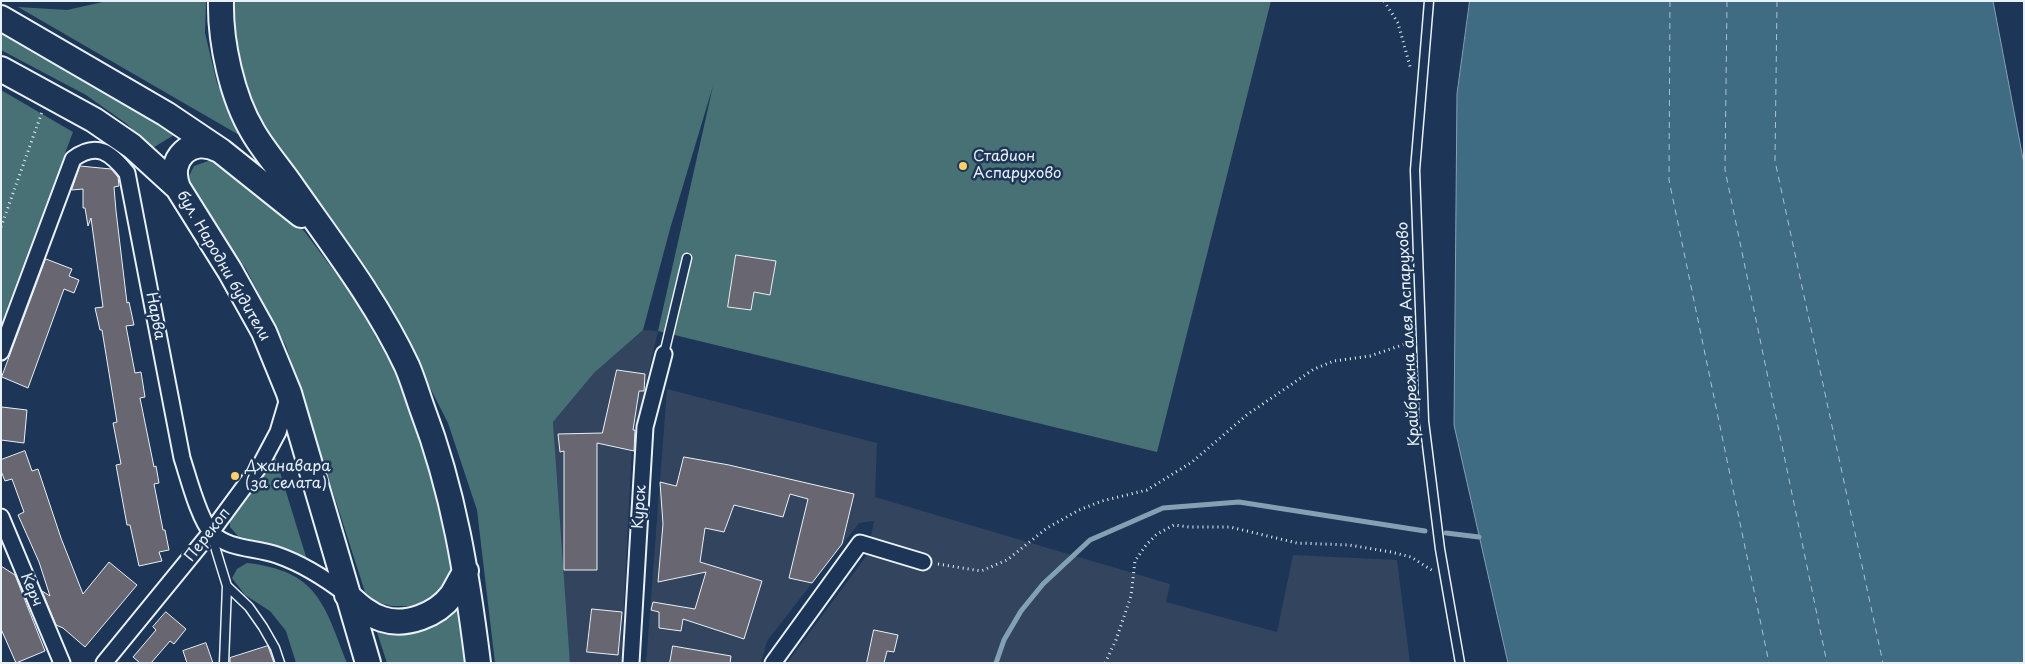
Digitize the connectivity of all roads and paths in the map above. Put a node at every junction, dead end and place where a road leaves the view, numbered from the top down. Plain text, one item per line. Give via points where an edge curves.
1 (221, 1) edge
2 (1384, 1) edge
3 (1429, 1) edge
4 (1, 18) edge
5 (1, 68) edge
6 (1411, 72) dead end
7 (48, 95) junction
8 (220, 151) junction
9 (178, 188) junction
10 (1, 227) edge
11 (329, 238) junction
12 (687, 258) dead end
13 (1421, 338) junction
14 (1, 352) edge
15 (664, 354) joint
16 (289, 393) junction
17 (1, 517) edge
18 (211, 532) junction
19 (923, 562) joint
20 (466, 571) junction
21 (1446, 582) junction
22 (227, 586) junction
23 (347, 594) junction
24 (62, 663) edge
25 (104, 663) edge
26 (224, 663) edge
27 (280, 663) edge
28 (368, 663) edge
29 (478, 663) edge
30 (631, 663) edge
31 (773, 663) edge
32 (1105, 663) edge
33 (1460, 663) edge

1 - 11 main road via 225,53 235,90 252,132
2 - 6 path via 1398,23
3 - 13 lane, Крайбрежна алея Аспарухово via 1415,170
4 - 8 main road via 166,114
5 - 7 main road, бул. Народни будители
7 - 9 main road, бул. Народни будители via 94,120 132,146
7 - 10 path
8 - 9 main road via 203,145 183,153 174,169
8 - 11 main road
9 - 16 main road, бул. Народни будители via 264,332
11 - 20 main road via 360,282 407,366 451,496
12 - 15 lane
13 - 19 path via 1370,356 1334,361 1314,369 1248,414 1192,462 1148,490 1079,510 1047,528 1007,560 981,571
13 - 21 lane, Крайбрежна алея Аспарухово via 1424,421
14 - 18 street, Нарва via 67,171 73,159 84,150 99,150 114,158 127,173 182,458 195,500
15 - 30 street, Курск via 645,427
16 - 18 street, Перекоп via 271,447
16 - 23 main road, бул. Народни будители
17 - 24 street, Керч
18 - 22 lane
18 - 23 street via 227,544 276,554 318,573
18 - 25 street, Перекоп
19 - 31 street via 860,543
20 - 23 main road via 442,605 414,619 383,620 365,611
20 - 29 main road
21 - 32 path via 1411,557 1391,552 1349,545 1297,543 1230,527 1174,525 1157,534 1135,561 1131,596
21 - 33 lane, Крайбрежна алея Аспарухово
22 - 26 lane
22 - 27 lane via 249,607 263,627
23 - 28 main road, бул. Народни будители

